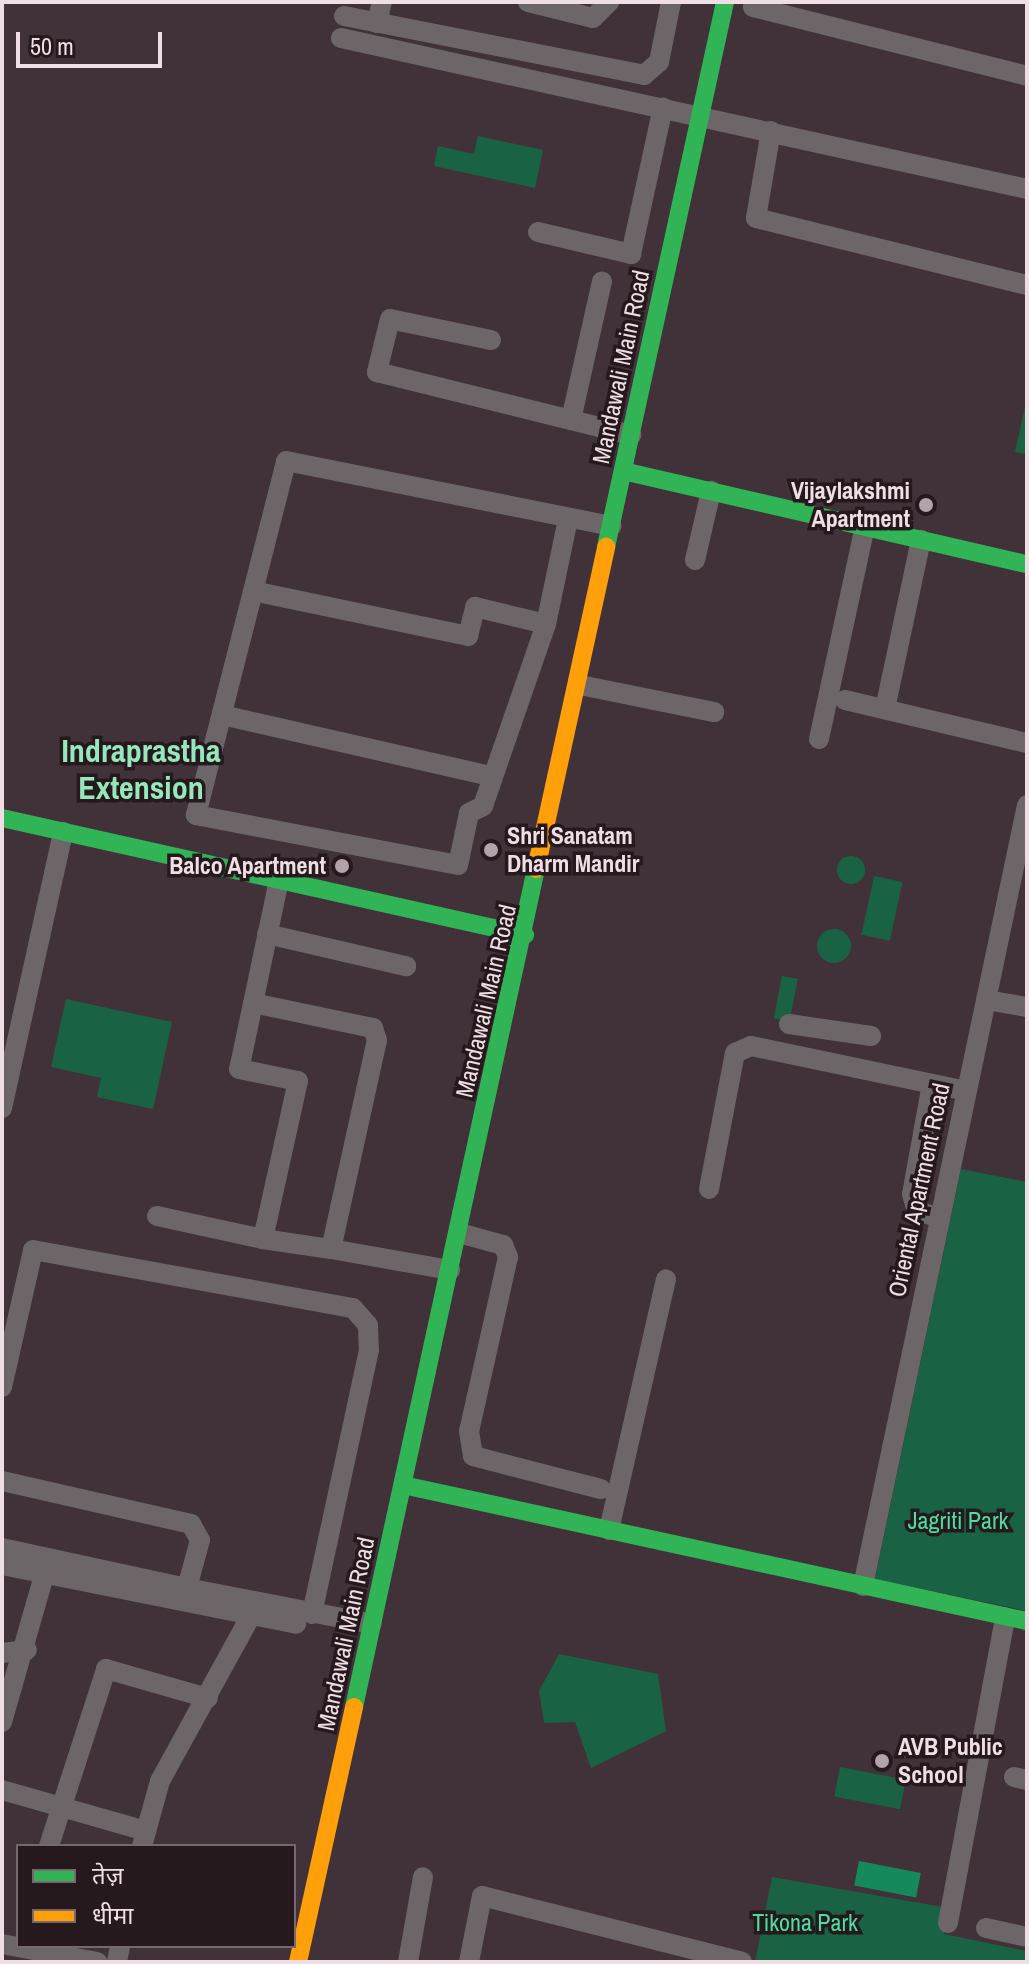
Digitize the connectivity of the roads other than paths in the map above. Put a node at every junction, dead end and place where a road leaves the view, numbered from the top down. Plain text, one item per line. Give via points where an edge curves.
1 (382, 2) edge
2 (528, 2) edge
3 (609, 2) edge
4 (671, 2) edge
5 (725, 2) edge
6 (753, 7) dead end
7 (344, 16) dead end
8 (377, 23) junction
9 (341, 38) dead end
10 (1027, 76) edge
11 (663, 107) junction
12 (701, 114) junction
13 (771, 131) junction
14 (1027, 189) edge
15 (538, 232) dead end
16 (602, 281) dead end
17 (1027, 285) edge
18 (491, 340) dead end
19 (571, 420) junction
20 (631, 435) junction
21 (623, 471) junction
22 (711, 491) junction
23 (568, 519) junction
24 (612, 526) junction
25 (865, 527) junction
26 (921, 540) junction
27 (695, 560) dead end
28 (1027, 564) edge
29 (253, 591) junction
30 (546, 624) junction
31 (580, 685) junction
32 (845, 700) dead end
33 (885, 709) junction
34 (714, 712) dead end
35 (222, 715) junction
36 (819, 739) dead end
37 (1027, 743) edge
38 (491, 776) junction
39 (1027, 805) edge
40 (2, 818) edge
41 (63, 832) junction
42 (279, 880) junction
43 (267, 934) junction
44 (525, 935) junction
45 (406, 966) dead end
46 (986, 1000) junction
47 (253, 1003) junction
48 (1027, 1007) edge
49 (789, 1024) dead end
50 (871, 1036) dead end
51 (932, 1084) junction
52 (966, 1091) junction
53 (2, 1108) edge
54 (709, 1189) dead end
55 (157, 1216) dead end
56 (940, 1218) junction
57 (459, 1233) junction
58 (263, 1239) junction
59 (331, 1249) junction
60 (450, 1270) junction
61 (666, 1279) dead end
62 (2, 1382) edge
63 (2, 1481) edge
64 (403, 1485) junction
65 (601, 1489) dead end
66 (609, 1530) junction
67 (2, 1548) edge
68 (2, 1565) edge
69 (45, 1572) junction
70 (863, 1586) junction
71 (187, 1588) junction
72 (312, 1614) junction
73 (250, 1617) junction
74 (1005, 1617) junction
75 (1027, 1621) edge
76 (371, 1630) junction
77 (27, 1650) junction
78 (2, 1653) edge
79 (7, 1698) edge
80 (208, 1698) junction
81 (2, 1722) edge
82 (2, 1790) edge
83 (57, 1805) junction
84 (144, 1838) edge
85 (49, 1844) edge
86 (423, 1877) dead end
87 (948, 1923) dead end
88 (986, 1928) dead end
89 (1027, 1937) edge
90 (30, 1948) edge
91 (677, 1952) edge
92 (97, 1962) edge
93 (298, 1962) edge
94 (408, 1962) edge
95 (469, 1962) edge
96 (742, 1962) edge

1 - 8 street
2 - 3 street via 593,18
4 - 8 street via 659,62 644,75
5 - 12 street, Mandawali Main Road
6 - 10 street
7 - 8 street
9 - 11 street
11 - 12 street
11 - 15 street via 631,254
12 - 13 street
12 - 20 street, Mandawali Main Road
13 - 14 street
13 - 17 street via 756,218
16 - 19 street
18 - 19 street via 390,319 377,372
19 - 20 street
20 - 21 street, Mandawali Main Road
21 - 22 street
21 - 24 street, Mandawali Main Road
22 - 25 street
22 - 27 street
23 - 24 street
23 - 29 street via 286,461
23 - 30 street
24 - 31 street, Mandawali Main Road
25 - 26 street
25 - 36 street
26 - 28 street
26 - 33 street
29 - 30 street via 468,636 475,607
29 - 35 street
30 - 38 street
31 - 34 street
31 - 44 street, Mandawali Main Road
32 - 33 street
33 - 37 street
35 - 38 street
35 - 38 street via 196,815 458,865 469,813 483,806
39 - 46 street, Oriental Apartment Road
40 - 41 street
41 - 42 street
41 - 53 street
42 - 43 street
42 - 44 street
43 - 45 street
43 - 47 street
44 - 57 street, Mandawali Main Road
46 - 48 street
46 - 52 street, Oriental Apartment Road
47 - 58 street via 239,1069 298,1081
47 - 59 street via 373,1028 377,1040
49 - 50 street
51 - 52 street
51 - 54 street via 751,1046 735,1053
51 - 56 street via 912,1194 917,1211
52 - 56 street, Oriental Apartment Road
55 - 58 street
56 - 70 street, Oriental Apartment Road
57 - 60 street, Mandawali Main Road
57 - 65 street via 503,1245 508,1257 469,1431 473,1456
58 - 59 street
59 - 60 street
60 - 64 street, Mandawali Main Road
61 - 66 street
62 - 72 street via 33,1250 353,1308 368,1325 369,1350
63 - 71 street via 191,1524 200,1540
64 - 66 street
64 - 76 street, Mandawali Main Road
66 - 70 street
67 - 71 street
68 - 69 street
69 - 73 street
69 - 77 street
70 - 74 street
71 - 72 street
72 - 76 street
73 - 76 street
73 - 80 street
74 - 75 street
74 - 87 street
76 - 93 street, Mandawali Main Road
77 - 78 street
77 - 79 street
79 - 81 street
80 - 83 street via 106,1669
80 - 84 street via 160,1781
82 - 83 street
83 - 84 street
83 - 85 street
86 - 94 street
88 - 89 street
90 - 92 street
91 - 95 street via 482,1896
91 - 96 street

